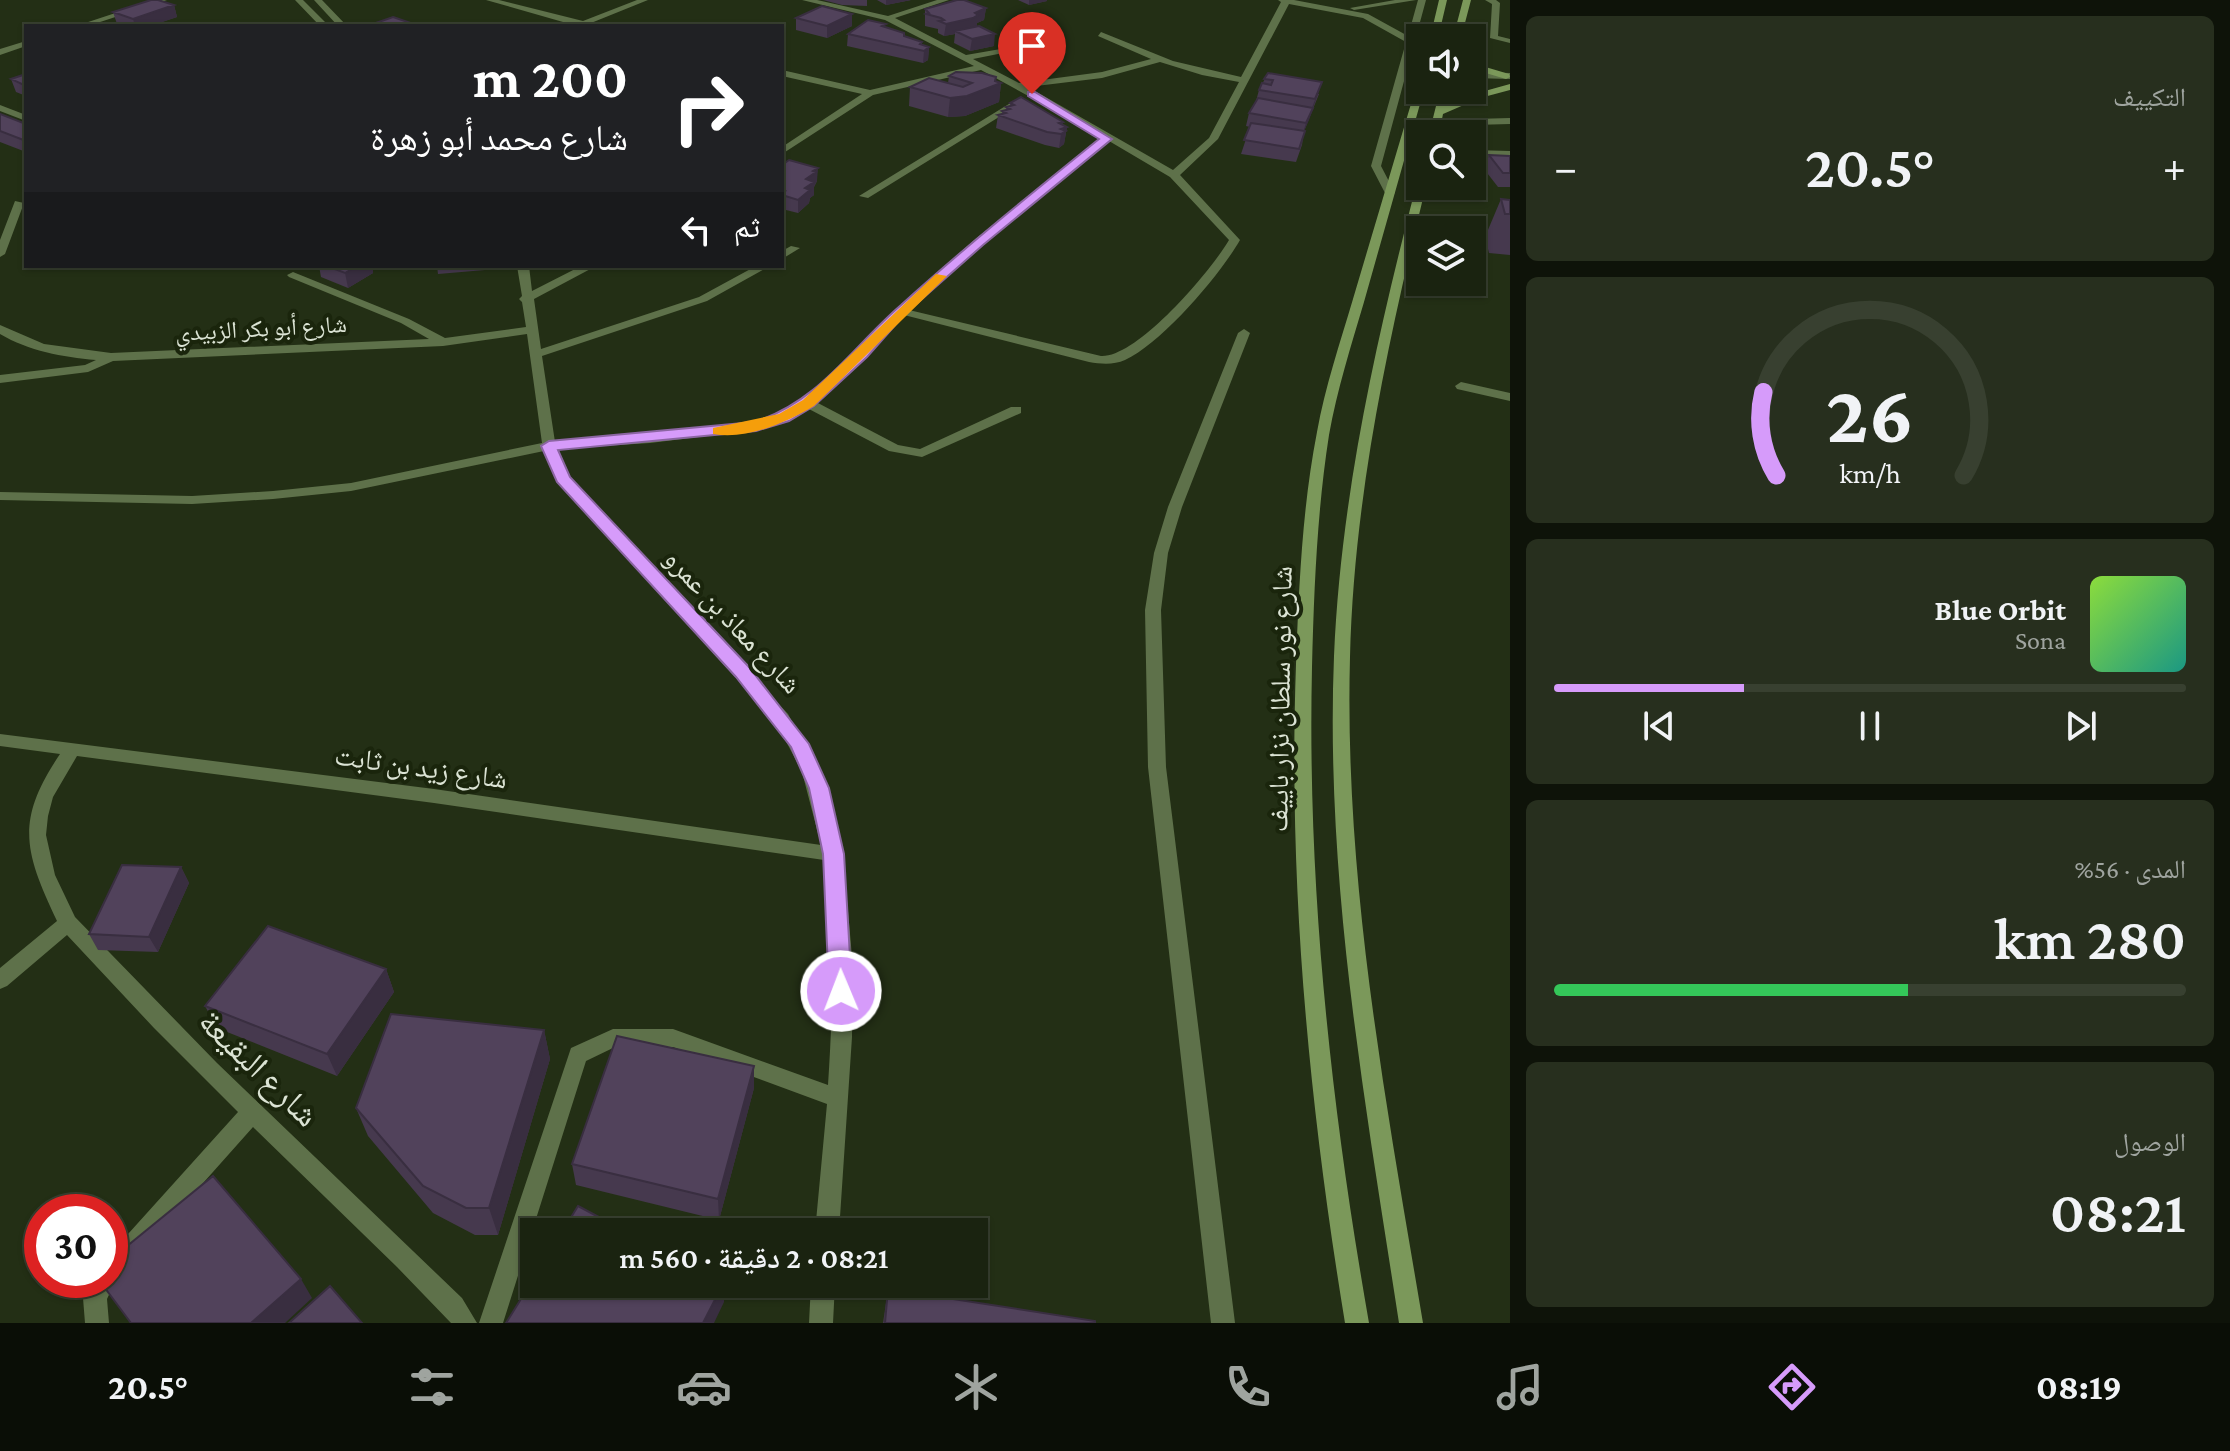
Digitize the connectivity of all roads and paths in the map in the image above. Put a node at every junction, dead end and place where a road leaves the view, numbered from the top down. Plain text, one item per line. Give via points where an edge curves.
1 (163, 0) edge
2 (299, 0) edge
3 (319, 0) edge
4 (490, 0) edge
5 (644, 0) edge
6 (806, 0) edge
7 (945, 0) edge
8 (1284, 0) edge
9 (1412, 0) edge
10 (1422, 0) edge
11 (1443, 0) edge
12 (1467, 0) edge
13 (1489, 0) edge
14 (1326, 5) edge
15 (888, 18) junction
16 (88, 24) edge
17 (323, 24) edge
18 (341, 24) edge
19 (581, 24) edge
20 (587, 24) edge
21 (1416, 24) edge
22 (1437, 24) edge
23 (1461, 24) edge
24 (1101, 34) dead end
25 (1406, 38) edge
26 (1510, 41) edge
27 (24, 44) edge
28 (1015, 48) dead end
29 (0, 52) edge
30 (965, 58) junction
31 (1406, 59) edge
32 (1157, 60) junction
33 (981, 67) junction
34 (1486, 72) edge
35 (784, 73) edge
36 (1486, 77) edge
37 (1242, 80) junction
38 (1509, 81) edge
39 (1486, 82) edge
40 (1015, 86) junction
41 (870, 93) junction
42 (1032, 94) junction
43 (1415, 104) edge
44 (1441, 104) edge
45 (0, 108) edge
46 (24, 117) edge
47 (1438, 118) junction
48 (1510, 121) edge
49 (1106, 139) junction
50 (784, 150) edge
51 (1486, 153) edge
52 (1510, 154) edge
53 (1174, 175) junction
54 (1390, 193) junction
55 (864, 196) dead end
56 (1418, 200) edge
57 (18, 203) edge
58 (795, 248) dead end
59 (0, 254) edge
60 (784, 255) edge
61 (306, 268) edge
62 (523, 268) edge
63 (586, 268) edge
64 (760, 268) edge
65 (525, 299) junction
66 (901, 311) junction
67 (0, 329) edge
68 (529, 330) junction
69 (1244, 333) dead end
70 (443, 342) junction
71 (534, 355) junction
72 (111, 357) junction
73 (0, 379) edge
74 (1461, 386) dead end
75 (1510, 397) edge
76 (808, 403) junction
77 (1016, 410) dead end
78 (549, 446) junction
79 (0, 496) edge
80 (0, 740) edge
81 (72, 750) junction
82 (834, 854) junction
83 (68, 923) junction
84 (0, 980) edge
85 (837, 1098) junction
86 (252, 1112) junction
87 (828, 1218) edge
88 (128, 1252) edge
89 (95, 1298) edge
90 (822, 1298) edge
91 (97, 1323) edge
92 (465, 1323) edge
93 (491, 1323) edge
94 (821, 1323) edge
95 (1223, 1323) edge
96 (1357, 1323) edge
97 (1411, 1323) edge

1 - 16 street
2 - 17 street
3 - 18 street
4 - 19 street
5 - 20 street
6 - 15 street
7 - 15 street
8 - 14 street
8 - 37 street
9 - 14 street via 1382,7
10 - 21 street
11 - 22 main road
12 - 23 main road
13 - 26 street via 1496,3 1494,38
14 - 25 street via 1377,20
15 - 30 street
24 - 32 street
27 - 29 street
28 - 30 street
30 - 33 street
31 - 54 street via 1376,166
32 - 37 street
32 - 40 street via 1102,75
33 - 40 street
33 - 41 street
34 - 38 main road
35 - 41 street
36 - 38 street
37 - 53 street via 1213,139
38 - 39 street
38 - 47 main road
40 - 42 street
41 - 50 street
42 - 49 street
42 - 55 street
43 - 54 main road, شارع نور سلطان نزار باييف
44 - 47 main road
45 - 46 street
47 - 48 street
49 - 53 street
49 - 66 street
51 - 52 street
53 - 66 street via 1235,240 1221,265 1119,359 1089,358
54 - 96 main road, شارع نور سلطان نزار باييف via 1320,442 1302,688 1305,918 1315,1045 1335,1205
56 - 97 main road via 1378,361 1363,450 1343,641 1341,756 1348,882 1368,1053
57 - 59 street
58 - 60 street
61 - 70 street via 293,275
62 - 65 street, شارع معاذ بن عمرو
63 - 65 street
64 - 71 street via 703,299
65 - 68 street, شارع معاذ بن عمرو
66 - 76 street
67 - 72 street, شارع أبو بكر الزبيدي via 61,353
68 - 70 street, شارع أبو بكر الزبيدي
68 - 71 street, شارع معاذ بن عمرو
69 - 95 street via 1175,507 1161,553 1153,610 1157,767
70 - 72 street, شارع أبو بكر الزبيدي
71 - 78 street, شارع معاذ بن عمرو
72 - 73 street via 88,368
74 - 75 street
76 - 77 street via 894,448 922,453
76 - 78 street via 784,418 756,426
78 - 79 street via 351,487 273,495 164,500
78 - 82 street, شارع معاذ بن عمرو via 563,479 782,718 819,788
80 - 81 street, شارع زيد بن ثابت
81 - 82 street, شارع زيد بن ثابت
81 - 83 street, شارع البقيعة via 40,802 37,832 44,875
82 - 85 street, شارع معاذ بن عمرو via 841,984
83 - 84 street
83 - 86 street, شارع البقيعة
85 - 87 street, شارع معاذ بن عمرو
85 - 93 street via 673,1038 613,1038 578,1055
86 - 88 street
86 - 92 street, شارع البقيعة via 352,1204
89 - 91 street
90 - 94 street

